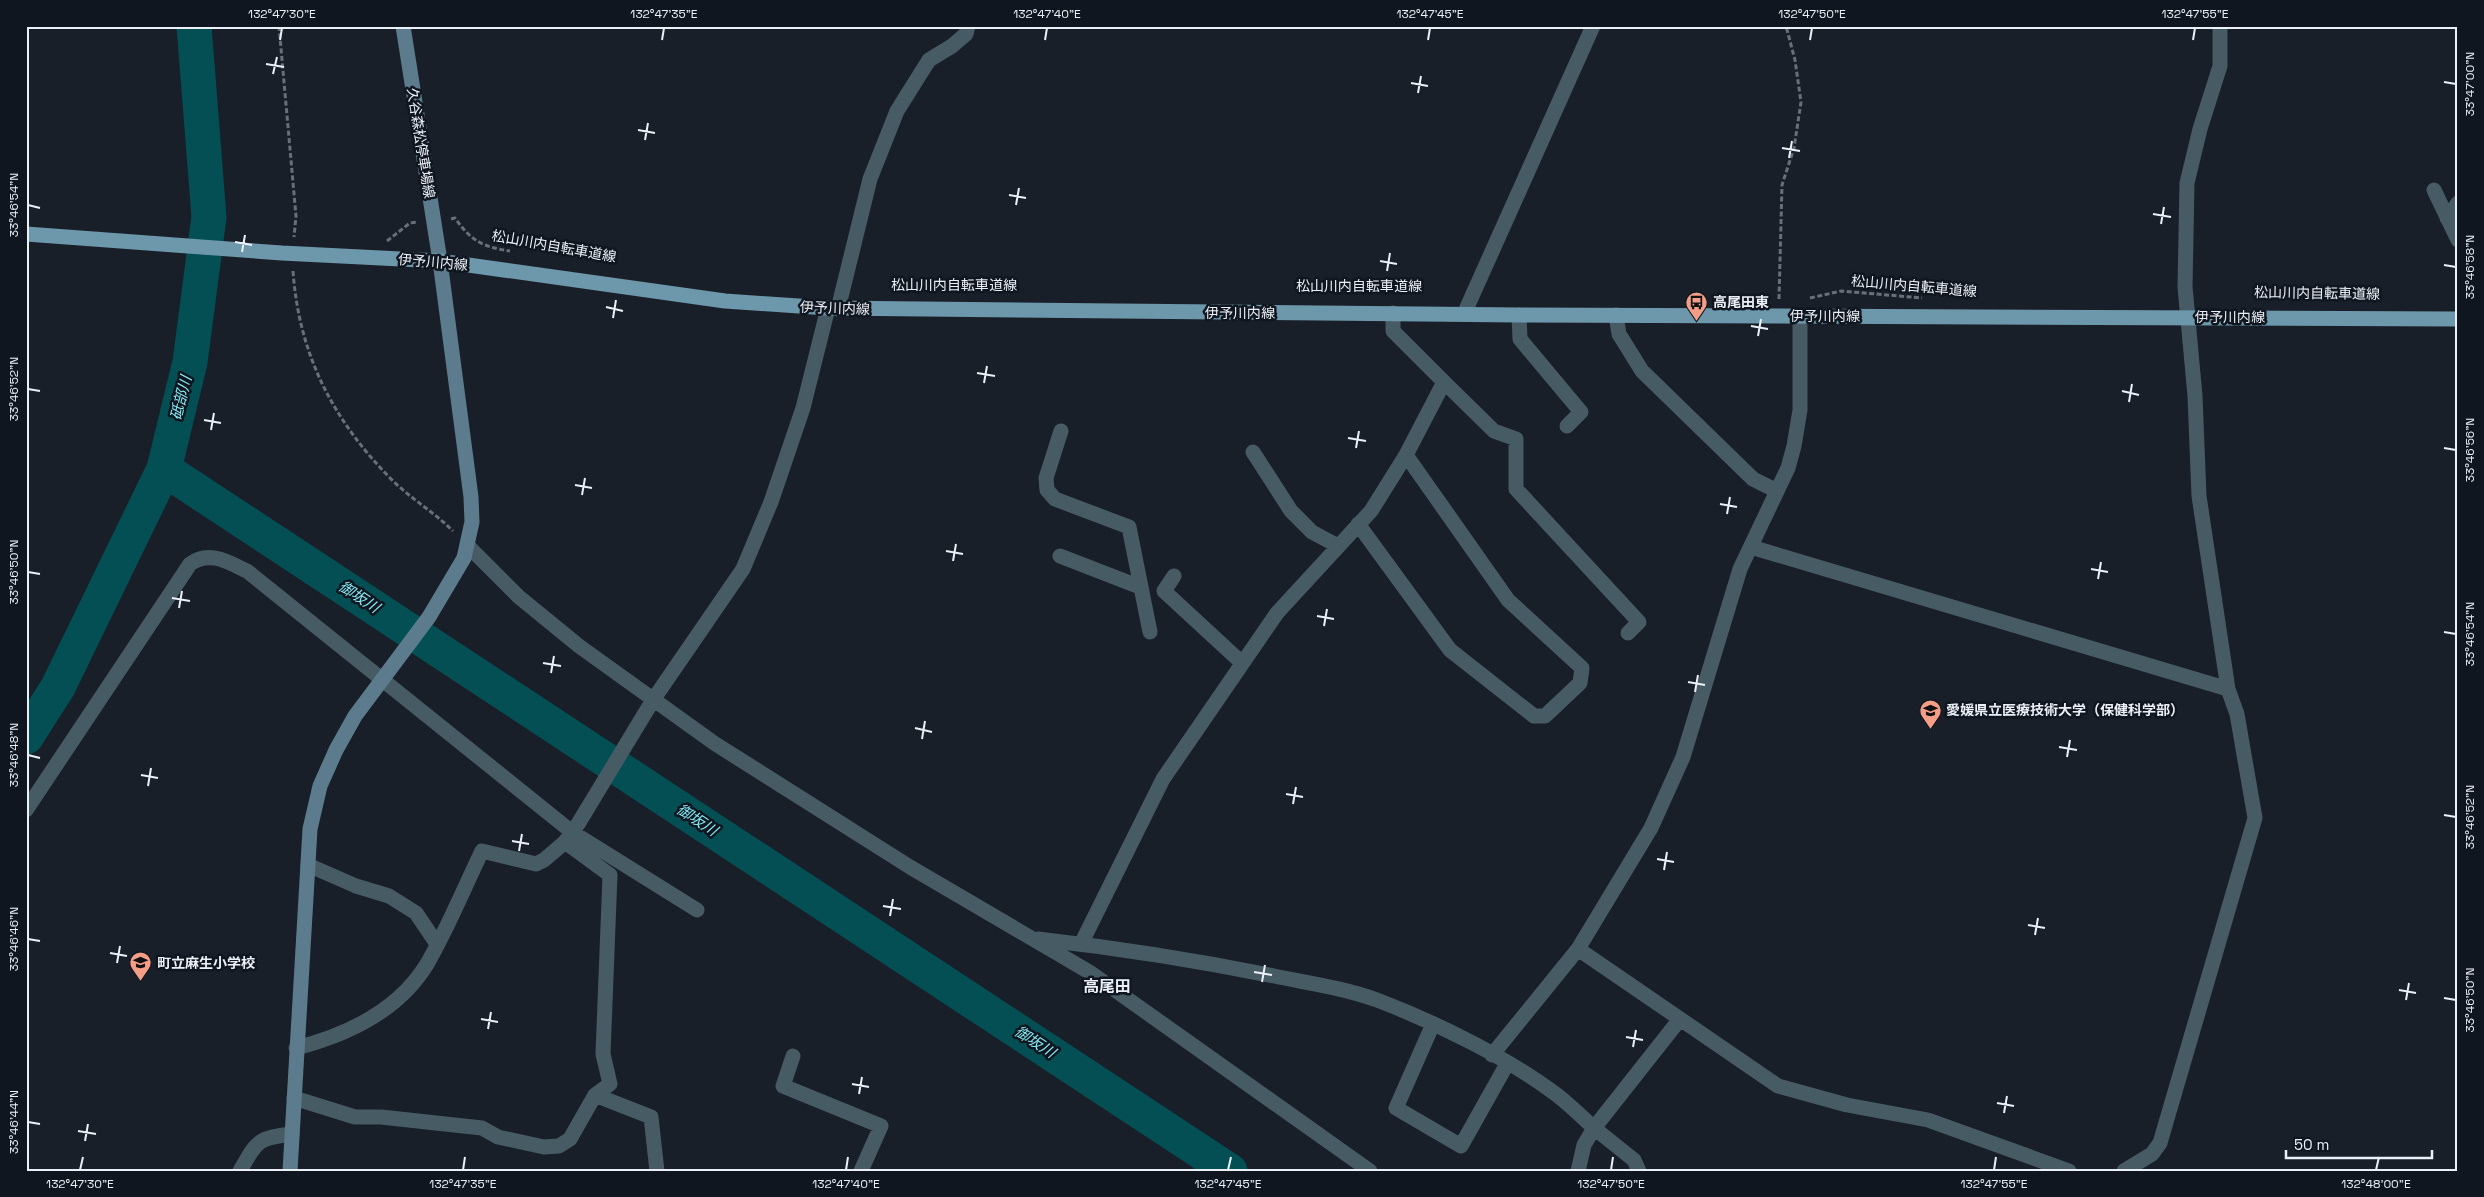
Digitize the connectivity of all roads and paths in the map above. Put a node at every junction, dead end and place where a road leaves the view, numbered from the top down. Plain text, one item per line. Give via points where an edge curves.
1 (279, 26) edge
2 (403, 26) edge
3 (968, 26) edge
4 (1593, 26) edge
5 (1786, 26) edge
6 (2220, 26) edge
7 (2434, 190) dead end
8 (2458, 204) edge
9 (2447, 218) junction
10 (446, 219) dead end
11 (420, 222) dead end
12 (26, 234) edge
13 (288, 238) dead end
14 (303, 240) dead end
15 (2458, 240) edge
16 (384, 244) dead end
17 (289, 248) junction
18 (512, 252) dead end
19 (440, 260) junction
20 (1806, 298) dead end
21 (1928, 299) dead end
22 (833, 309) junction
23 (1393, 313) junction
24 (1464, 314) junction
25 (1519, 315) junction
26 (1616, 315) junction
27 (1779, 316) junction
28 (1800, 316) junction
29 (2187, 316) junction
30 (2458, 319) edge
31 (1444, 382) junction
32 (1567, 426) dead end
33 (1061, 431) dead end
34 (1253, 452) dead end
35 (1406, 455) junction
36 (1777, 491) junction
37 (1358, 524) junction
38 (1338, 546) junction
39 (1751, 547) junction
40 (466, 552) junction
41 (1060, 556) dead end
42 (1174, 576) dead end
43 (1164, 591) junction
44 (1141, 593) junction
45 (1150, 632) dead end
46 (1628, 633) dead end
47 (1242, 663) junction
48 (384, 678) junction
49 (2228, 689) junction
50 (650, 706) junction
51 (26, 810) edge
52 (572, 833) junction
53 (308, 865) junction
54 (696, 910) dead end
55 (1031, 938) junction
56 (437, 944) junction
57 (1081, 944) junction
58 (1578, 949) junction
59 (1680, 1020) junction
60 (1432, 1024) junction
61 (296, 1048) junction
62 (1492, 1055) junction
63 (793, 1056) dead end
64 (1507, 1064) junction
65 (594, 1095) junction
66 (294, 1098) junction
67 (1594, 1128) junction
68 (292, 1134) junction
69 (240, 1171) edge
70 (290, 1171) edge
71 (657, 1171) edge
72 (861, 1171) edge
73 (1370, 1171) edge
74 (1578, 1171) edge
75 (1639, 1171) edge
76 (2069, 1171) edge
77 (2124, 1171) edge

1 - 17 path via 296,216
2 - 19 street, 久谷森松停車場線
3 - 22 street via 966,34 929,60 897,111 870,179
4 - 24 street
5 - 27 path via 1801,102 1797,132 1782,185
6 - 29 street via 2220,66 2187,183
7 - 9 street
8 - 9 street
9 - 15 street
10 - 18 path, 松山川内自転車道線 via 455,218 468,236 492,249
11 - 16 path via 410,223
12 - 17 main road, 伊予川内線
13 - 17 path
14 - 17 path
17 - 19 main road, 伊予川内線
17 - 40 path via 301,325 320,381 334,406 352,434 394,482 451,528
19 - 22 main road, 伊予川内線 via 725,301
19 - 40 street, 久谷森松停車場線 via 471,497 472,522
20 - 21 path, 松山川内自転車道線 via 1841,291
22 - 23 main road, 伊予川内線
22 - 50 street via 772,502 743,569
23 - 24 main road, 伊予川内線
23 - 31 street via 1393,331
24 - 25 main road, 伊予川内線
25 - 26 main road, 伊予川内線
25 - 32 street via 1520,339 1582,412
26 - 27 main road, 伊予川内線
26 - 36 street via 1619,334 1642,371 1753,479
27 - 28 main road, 伊予川内線
28 - 29 main road, 伊予川内線
28 - 36 street via 1800,410 1788,468
29 - 30 main road, 伊予川内線
29 - 49 street via 2195,396 2199,496
31 - 35 street
31 - 46 street via 1494,431 1516,439 1516,489 1639,622
33 - 44 street via 1046,478 1047,490 1055,499 1129,527
34 - 38 street via 1292,511 1312,532
35 - 37 street via 1371,510
35 - 37 street via 1508,600 1582,668 1580,683 1545,716 1534,716 1450,650
36 - 39 street
37 - 38 street
38 - 47 street via 1277,613
39 - 49 street
39 - 58 street via 1740,569 1683,757 1651,828
40 - 48 street via 429,617
40 - 50 street
41 - 44 street
42 - 43 street
43 - 44 street
43 - 47 street
44 - 45 street
47 - 57 street via 1163,779
48 - 51 street via 247,571 213,557 197,560 190,564
48 - 52 street
48 - 53 street via 356,716 320,786 310,829
49 - 77 street via 2237,714 2255,818 2160,1143 2152,1154
50 - 52 street
50 - 55 street
52 - 54 street
52 - 56 street via 536,864 482,851
52 - 65 street via 610,875 603,1054 610,1084
53 - 56 street via 389,896 416,913
53 - 61 street
55 - 57 street
55 - 73 street via 1091,973
56 - 61 street via 427,964 404,991 380,1011 340,1035
57 - 60 street via 1192,960 1316,984 1376,999
58 - 59 street
58 - 62 street
59 - 67 street
59 - 76 street via 1778,1086 1847,1105 1928,1120
60 - 62 street
60 - 64 street via 1396,1108 1461,1146
61 - 66 street
62 - 64 street
63 - 72 street via 783,1086 881,1126
64 - 67 street via 1559,1097
65 - 66 street via 570,1139 559,1146 544,1147 498,1137 482,1128 355,1117
65 - 71 street via 651,1117
66 - 68 street
67 - 74 street via 1584,1145
67 - 75 street via 1634,1160
68 - 69 street via 259,1142
68 - 70 street

